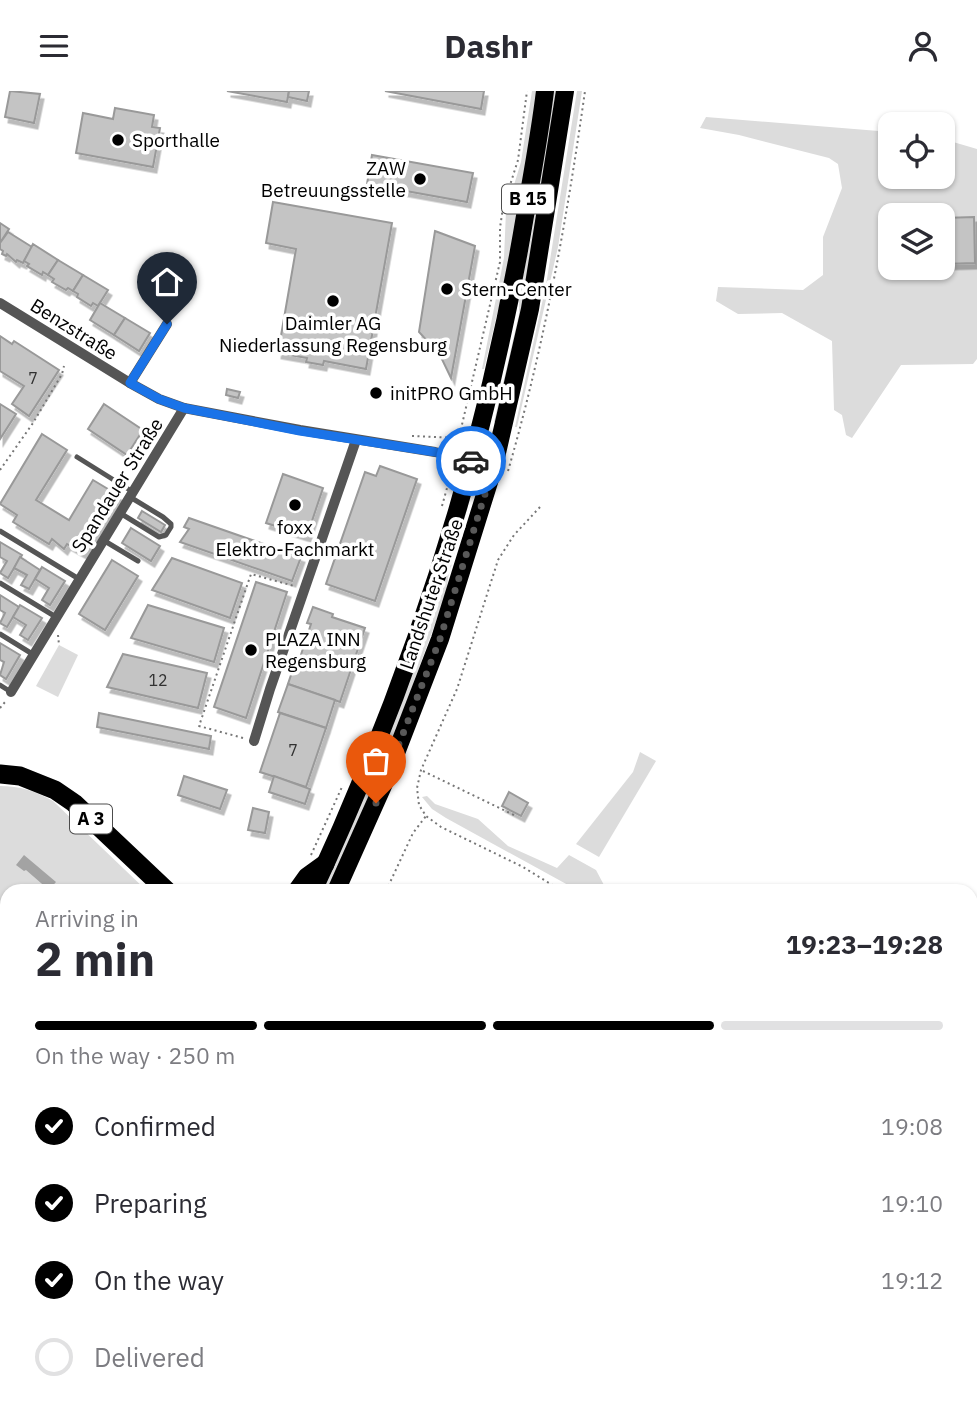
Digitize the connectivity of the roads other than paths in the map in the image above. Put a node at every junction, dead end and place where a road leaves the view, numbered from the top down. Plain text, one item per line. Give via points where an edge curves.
1 (545, 91) edge
2 (565, 91) edge
3 (0, 304) edge
4 (167, 324) dead end
5 (130, 383) junction
6 (184, 408) junction
7 (356, 440) junction
8 (77, 457) dead end
9 (471, 461) junction
10 (500, 472) junction
11 (131, 495) junction
12 (120, 513) junction
13 (0, 531) edge
14 (103, 540) junction
15 (138, 561) dead end
16 (79, 579) junction
17 (0, 583) edge
18 (56, 617) junction
19 (0, 634) edge
20 (34, 655) junction
21 (0, 685) edge
22 (11, 692) joint
23 (254, 741) road end
24 (0, 774) edge
25 (317, 862) junction
26 (160, 884) edge
27 (302, 884) edge
28 (314, 884) edge
29 (339, 884) edge

1 - 9 main road, Landshuter Straße / B 15 via 510,306
2 - 10 main road, Landshuter Straße / B 15
3 - 5 street, Benzstraße
4 - 5 street, Benzstraße
5 - 6 street, Benzstraße
6 - 7 street, Benzstraße
6 - 11 street, Spandauer Straße
7 - 9 street, Benzstraße
7 - 23 street
8 - 11 lane
9 - 10 street, Benzstraße
9 - 25 main road, Landshuter Straße / B 15 via 420,629 382,729
10 - 29 main road, Landshuter Straße / B 15 via 386,779
11 - 12 street, Spandauer Straße
11 - 12 lane via 168,520 171,527 159,537
12 - 14 street, Spandauer Straße
13 - 16 lane, Spandauer Straße
14 - 15 lane
14 - 16 street, Spandauer Straße
16 - 18 street, Spandauer Straße
17 - 18 lane
18 - 20 street, Spandauer Straße
19 - 20 lane
20 - 22 street, Spandauer Straße
21 - 22 lane, Spandauer Straße
24 - 26 highway, A 3 via 55,789
25 - 27 highway
25 - 28 main road, Landshuter Straße / B 15

